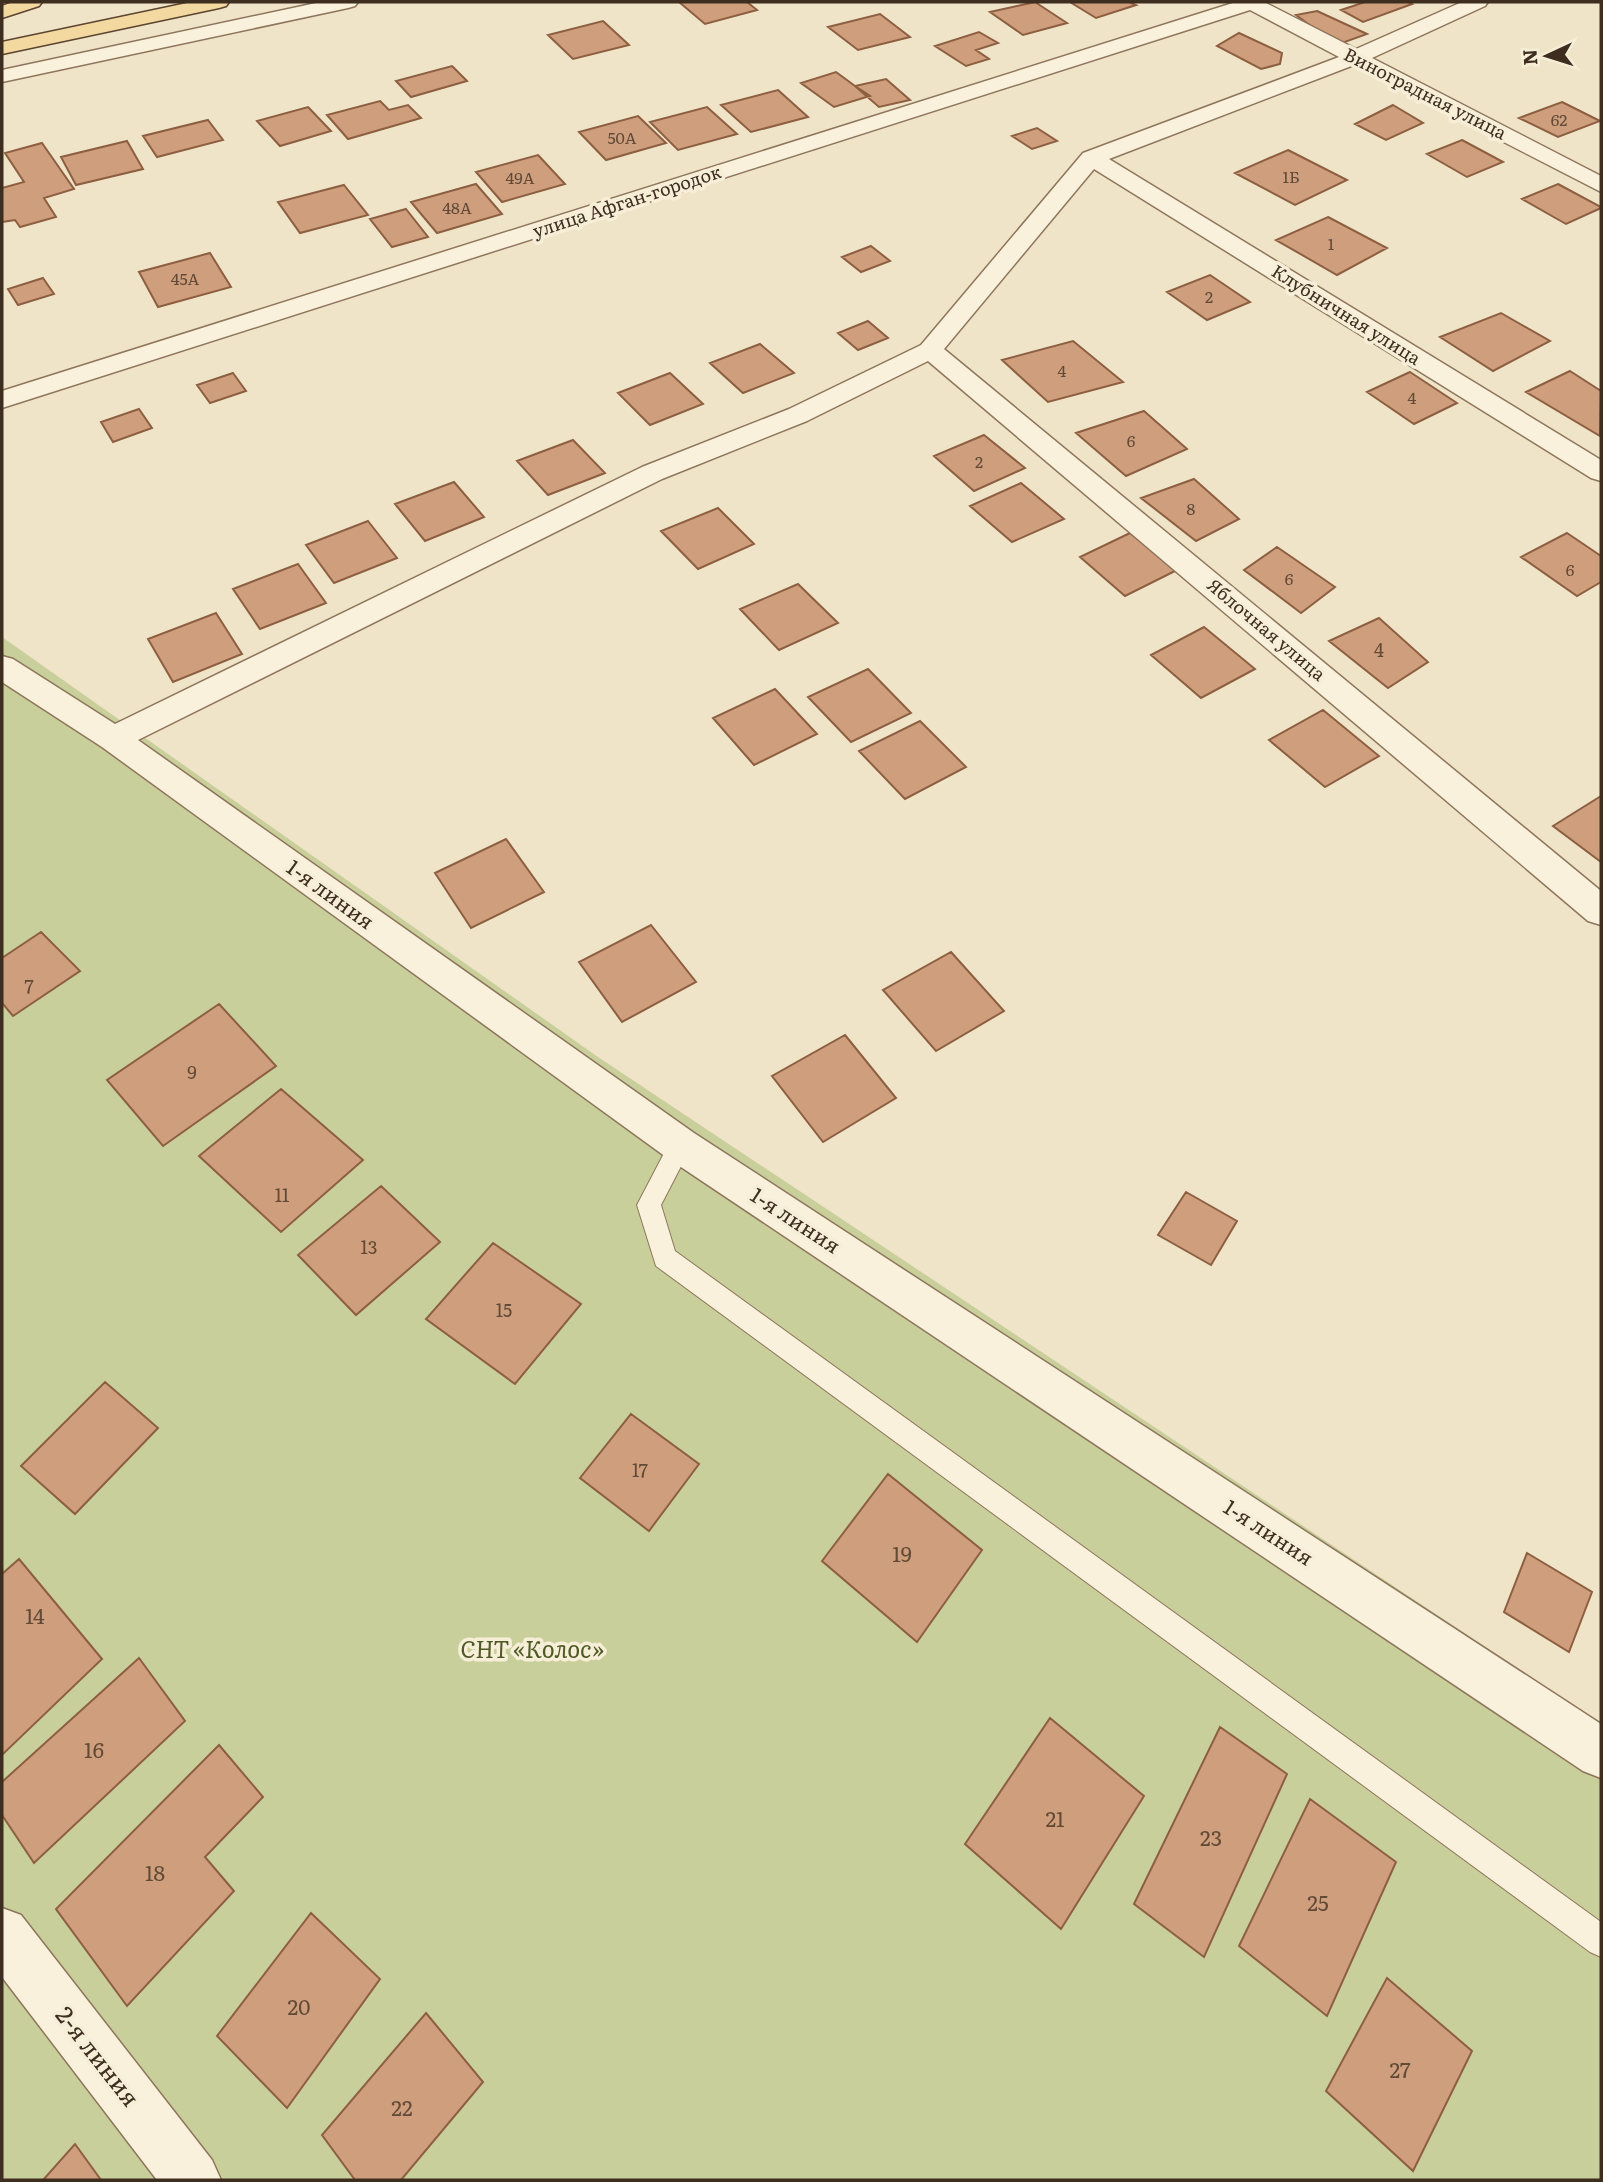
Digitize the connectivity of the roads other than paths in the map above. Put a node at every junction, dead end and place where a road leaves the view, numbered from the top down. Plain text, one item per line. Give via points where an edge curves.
1 (32, 2) edge
2 (219, 2) edge
3 (348, 2) edge
4 (1250, 2) edge
5 (1478, 2) edge
6 (2, 12) edge
7 (2, 48) edge
8 (1354, 58) junction
9 (2, 76) edge
10 (1091, 158) junction
11 (1601, 185) edge
12 (930, 350) junction
13 (2, 400) edge
14 (1601, 472) edge
15 (2, 667) edge
16 (113, 739) junction
17 (1601, 911) edge
18 (680, 1145) junction
19 (1601, 1754) edge
20 (2, 1934) edge
21 (1601, 1941) edge
22 (192, 2180) edge

1 - 6 main road
2 - 7 main road
3 - 9 street
4 - 8 street, Виноградная улица
4 - 13 street, улица Афган-городок
5 - 8 street
8 - 10 street
8 - 11 street, Виноградная улица
10 - 12 street
10 - 14 street, Клубничная улица
12 - 16 street via 798,415 652,474
12 - 17 street, Яблочная улица
15 - 16 street, 1-я линия
16 - 18 street, 1-я линия
18 - 19 street, 1-я линия
18 - 21 lane via 649,1206 665,1258
20 - 22 street, 2-я линия

